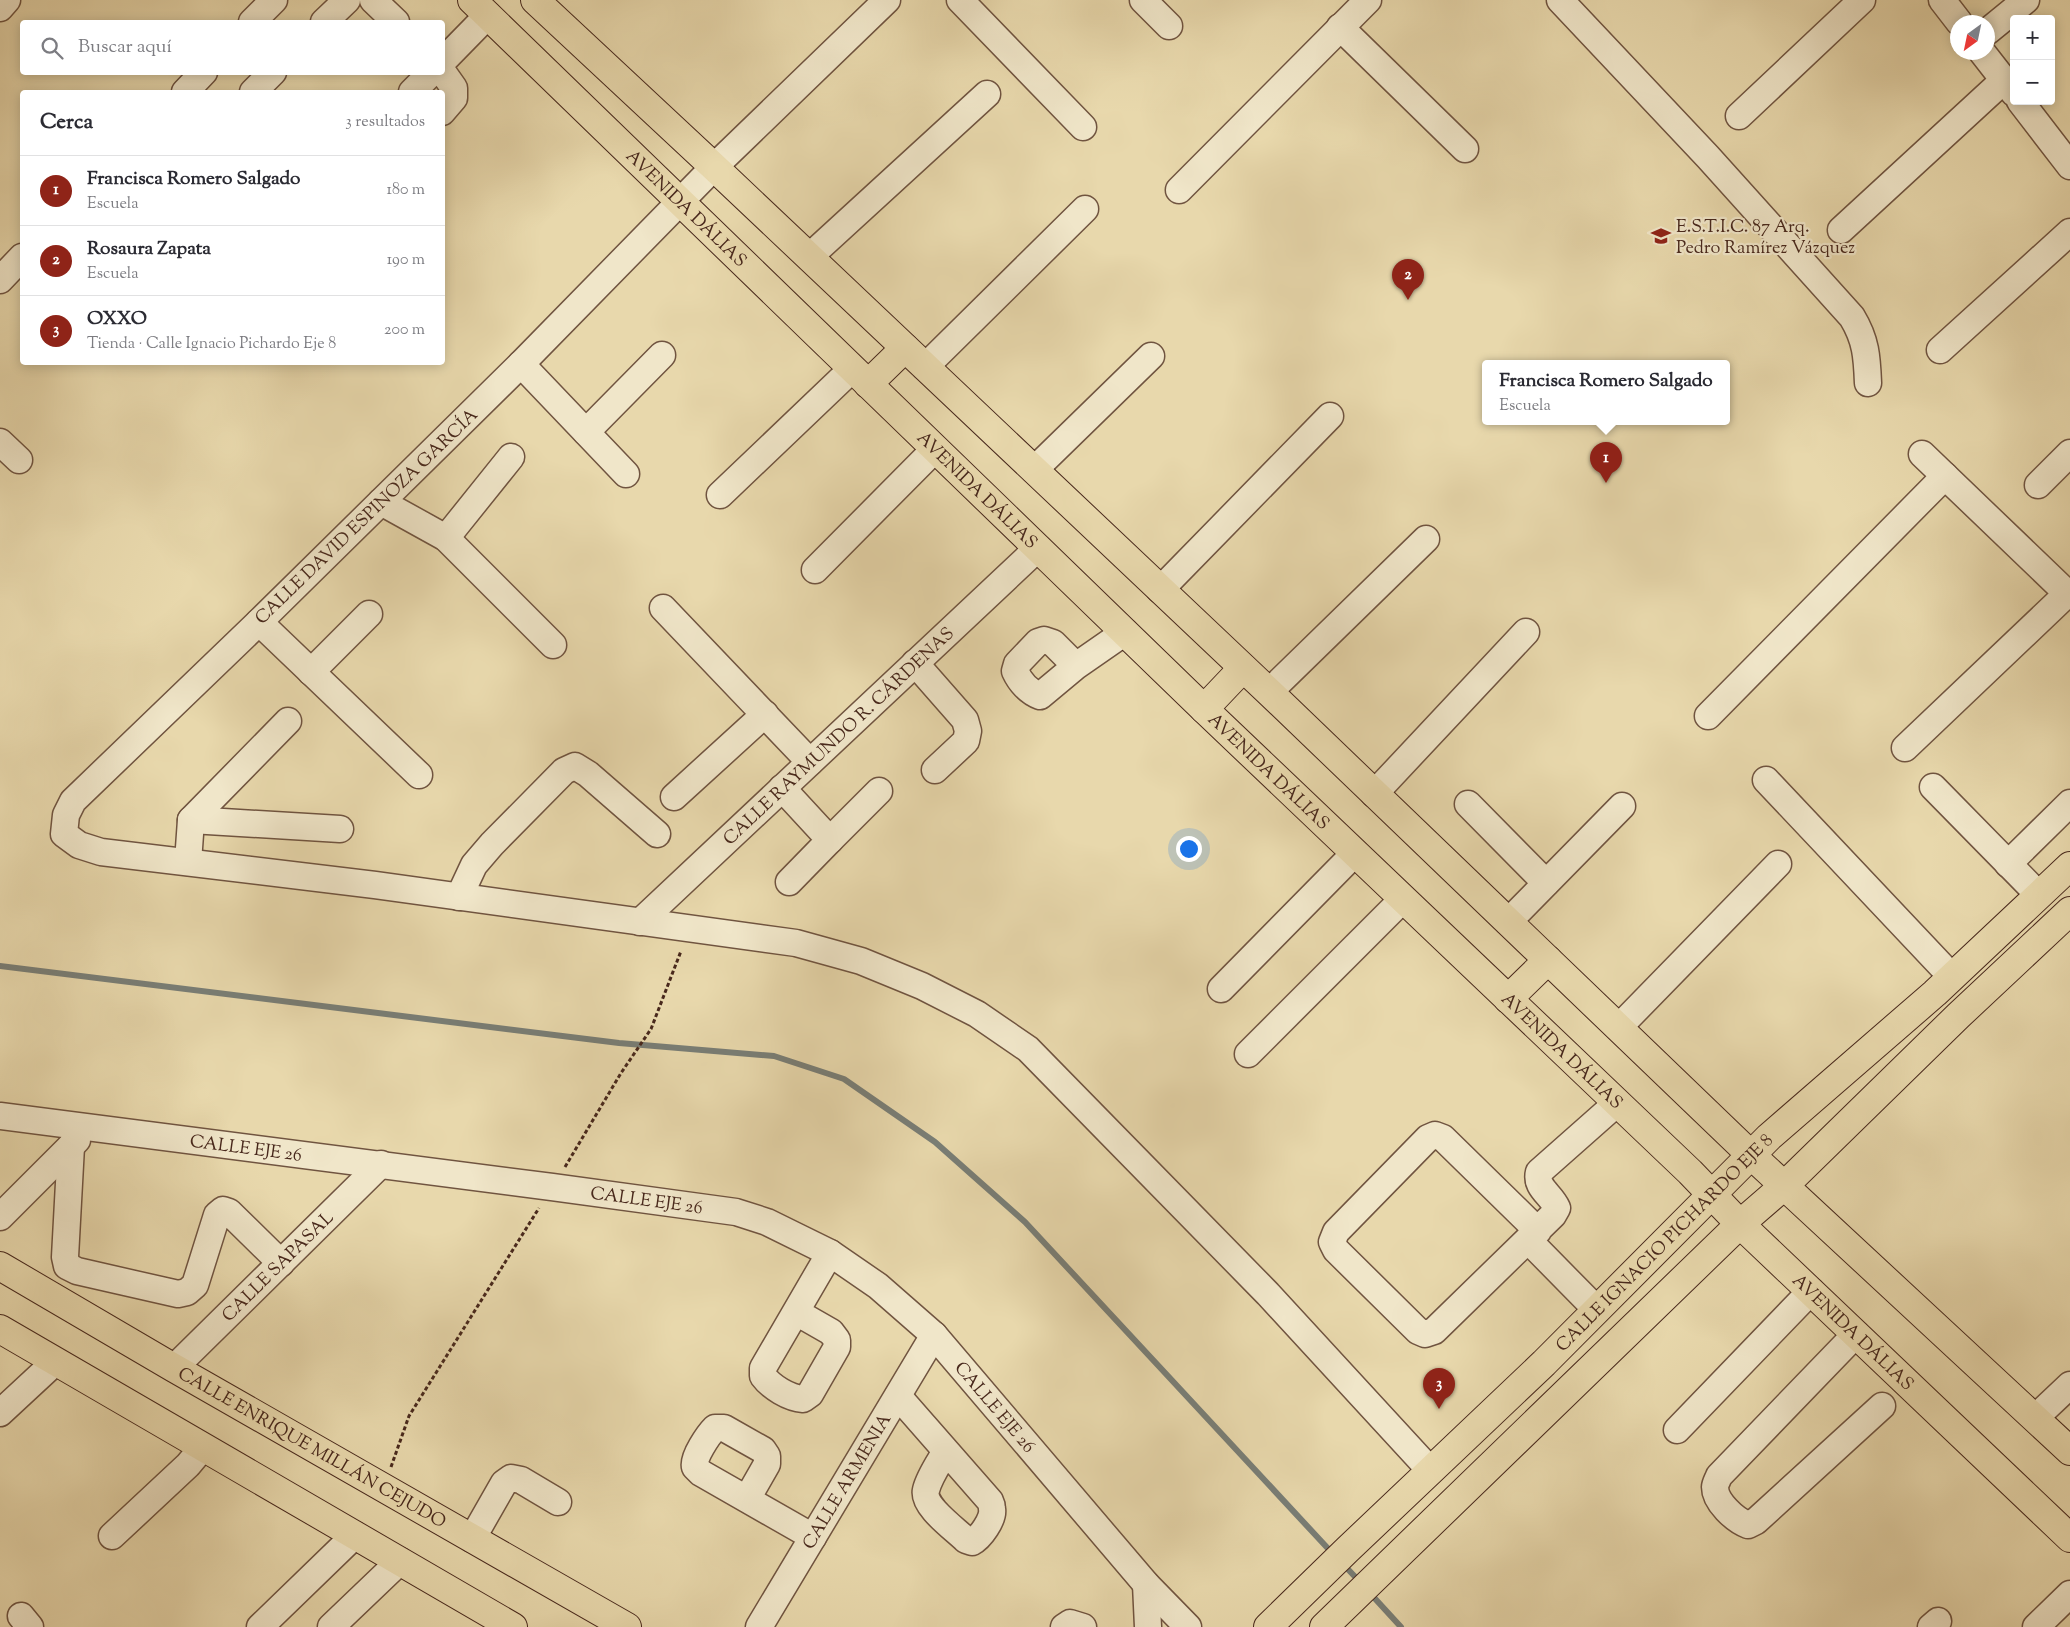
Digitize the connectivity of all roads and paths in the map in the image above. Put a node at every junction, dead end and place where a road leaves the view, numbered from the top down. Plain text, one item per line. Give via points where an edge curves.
1 (7, 0) edge
2 (274, 0) edge
3 (347, 0) edge
4 (373, 0) edge
5 (535, 0) edge
6 (887, 0) edge
7 (960, 0) edge
8 (1144, 0) edge
9 (1368, 0) edge
10 (1560, 0) edge
11 (1862, 0) edge
12 (1942, 0) edge
13 (2026, 0) edge
14 (0, 8) edge
15 (480, 8) edge
16 (1954, 15) edge
17 (254, 20) edge
18 (326, 20) edge
19 (394, 20) edge
20 (1995, 25) edge
21 (1169, 26) dead end
22 (1340, 27) junction
23 (445, 58) edge
24 (1988, 60) edge
25 (201, 75) edge
26 (270, 75) edge
27 (429, 75) edge
28 (445, 75) edge
29 (2009, 87) edge
30 (186, 90) edge
31 (254, 90) edge
32 (414, 90) edge
33 (987, 94) dead end
34 (2025, 105) edge
35 (445, 108) edge
36 (1739, 116) dead end
37 (1083, 127) dead end
38 (2062, 138) edge
39 (1465, 149) dead end
40 (2070, 166) edge
41 (714, 167) junction
42 (1179, 190) dead end
43 (680, 202) junction
44 (1086, 209) dead end
45 (1841, 230) dead end
46 (2070, 232) edge
47 (809, 257) junction
48 (905, 348) junction
49 (1940, 350) dead end
50 (662, 355) dead end
51 (1151, 356) dead end
52 (521, 364) junction
53 (925, 367) junction
54 (860, 377) junction
55 (1868, 383) dead end
56 (1330, 416) dead end
57 (586, 432) junction
58 (0, 442) edge
59 (935, 449) junction
60 (2070, 453) edge
61 (1922, 454) dead end
62 (511, 457) dead end
63 (19, 460) dead end
64 (1034, 470) junction
65 (626, 474) dead end
66 (1945, 476) junction
67 (2038, 485) dead end
68 (720, 495) dead end
69 (381, 502) junction
70 (446, 538) junction
71 (1426, 539) dead end
72 (1038, 548) junction
73 (815, 570) dead end
74 (1160, 590) junction
75 (2069, 594) edge
76 (663, 608) dead end
77 (368, 614) dead end
78 (259, 622) junction
79 (1125, 632) junction
80 (1526, 632) dead end
81 (553, 645) dead end
82 (915, 663) junction
83 (1076, 666) dead end
84 (1243, 668) junction
85 (311, 672) junction
86 (1268, 692) junction
87 (1204, 708) junction
88 (765, 714) junction
89 (1708, 716) dead end
90 (288, 721) dead end
91 (1905, 748) dead end
92 (810, 762) junction
93 (935, 770) dead end
94 (418, 775) dead end
95 (1766, 780) dead end
96 (1933, 787) dead end
97 (782, 788) junction
98 (880, 791) dead end
99 (1374, 794) junction
100 (674, 798) dead end
101 (2070, 803) edge
102 (1468, 804) dead end
103 (1622, 806) dead end
104 (191, 820) junction
105 (340, 829) dead end
106 (656, 834) dead end
107 (830, 840) junction
108 (1355, 852) junction
109 (188, 862) junction
110 (1778, 864) dead end
111 (2008, 864) junction
112 (2070, 866) edge
113 (789, 882) dead end
114 (1546, 883) junction
115 (2039, 895) junction
116 (459, 896) junction
117 (1403, 899) junction
118 (2070, 911) edge
119 (640, 922) junction
120 (1508, 922) junction
121 (690, 929) junction
122 (1548, 960) junction
123 (1952, 977) junction
124 (1221, 989) dead end
125 (1508, 999) junction
126 (1619, 1027) junction
127 (1248, 1054) dead end
128 (1617, 1103) junction
129 (0, 1116) edge
130 (89, 1126) junction
131 (71, 1146) junction
132 (1751, 1155) junction
133 (381, 1164) junction
134 (1786, 1185) junction
135 (552, 1187) junction
136 (1712, 1194) junction
137 (0, 1217) edge
138 (1740, 1224) junction
139 (1533, 1236) junction
140 (830, 1253) junction
141 (281, 1263) junction
142 (0, 1266) edge
143 (1811, 1291) junction
144 (1597, 1310) junction
145 (796, 1312) dead end
146 (0, 1329) edge
147 (1856, 1334) junction
148 (934, 1335) junction
149 (55, 1362) junction
150 (1544, 1363) junction
151 (174, 1368) junction
152 (2070, 1385) edge
153 (1570, 1388) junction
154 (898, 1396) junction
155 (1882, 1406) dead end
156 (0, 1413) edge
157 (2035, 1418) junction
158 (1677, 1430) dead end
159 (203, 1447) junction
160 (946, 1451) dead end
161 (2070, 1451) edge
162 (1430, 1470) junction
163 (384, 1488) junction
164 (747, 1499) dead end
165 (558, 1502) dead end
166 (354, 1535) junction
167 (112, 1536) dead end
168 (813, 1536) junction
169 (2070, 1538) edge
170 (472, 1539) junction
171 (400, 1561) junction
172 (1146, 1584) junction
173 (2070, 1594) edge
174 (336, 1625) edge
175 (1326, 1625) edge
176 (260, 1627) edge
177 (513, 1627) edge
178 (627, 1627) edge
179 (759, 1627) edge
180 (1064, 1627) edge
181 (1083, 1627) edge
182 (1148, 1627) edge
183 (1188, 1627) edge
184 (1268, 1627) edge
185 (2036, 1627) edge

1 - 14 street
2 - 17 street
3 - 18 street
4 - 19 street
5 - 41 main road
6 - 41 street
7 - 37 street
8 - 21 street
9 - 22 street
10 - 55 street via 1708,157 1852,318 1862,334
11 - 36 street
12 - 16 street
13 - 20 street
15 - 23 street
15 - 43 main road, AVENIDA DÁLIAS
22 - 39 street
22 - 42 street
24 - 29 street
25 - 30 street
26 - 31 street
27 - 32 street
28 - 35 street via 454,88 454,98
29 - 45 street
33 - 47 street
34 - 38 street
38 - 40 street
41 - 43 street, CALLE DAVID ESPINOZA GARCÍA
41 - 47 main road
43 - 52 street, CALLE DAVID ESPINOZA GARCÍA
43 - 54 main road, AVENIDA DÁLIAS
44 - 53 street
46 - 49 street
47 - 48 main road
48 - 53 main road
48 - 54 main road
50 - 57 street
51 - 64 street
52 - 57 street
52 - 69 street, CALLE DAVID ESPINOZA GARCÍA
53 - 64 main road
54 - 59 main road, AVENIDA DÁLIAS
54 - 68 street
56 - 74 street
57 - 65 street
58 - 63 street
59 - 72 main road, AVENIDA DÁLIAS
59 - 73 street
60 - 67 street
61 - 66 street
62 - 70 street
64 - 74 main road
66 - 75 street
66 - 89 street
69 - 70 street
69 - 78 street, CALLE DAVID ESPINOZA GARCÍA
70 - 81 street
71 - 86 street
72 - 79 main road, AVENIDA DÁLIAS
72 - 82 street, CALLE RAYMUNDO R. CÁRDENAS
74 - 84 main road
75 - 91 street
76 - 88 street
77 - 85 street
78 - 85 street
78 - 109 street, CALLE DAVID ESPINOZA GARCÍA via 73,801 66,815 64,834 79,845 101,852
79 - 83 street
79 - 87 main road, AVENIDA DÁLIAS
80 - 99 street
82 - 92 street, CALLE RAYMUNDO R. CÁRDENAS
82 - 93 street via 965,720 968,731 966,741
84 - 86 main road
84 - 87 main road
85 - 94 street
86 - 99 main road
87 - 108 main road, AVENIDA DÁLIAS
88 - 92 street
88 - 100 street
90 - 104 street
92 - 97 street, CALLE RAYMUNDO R. CÁRDENAS
95 - 123 street
96 - 111 street
97 - 107 street
97 - 119 street, CALLE RAYMUNDO R. CÁRDENAS
98 - 107 street
99 - 120 main road
101 - 111 street
102 - 114 street
103 - 114 street
104 - 105 street
104 - 109 street
106 - 116 street via 575,766 564,771 492,844 474,865
107 - 113 street
108 - 117 main road, AVENIDA DÁLIAS
108 - 124 street
109 - 116 street
110 - 126 street
111 - 115 street
112 - 115 main road, CALLE IGNACIO PICHARDO EJE 8
114 - 120 street
115 - 123 main road, CALLE IGNACIO PICHARDO EJE 8
116 - 119 street
117 - 125 main road, AVENIDA DÁLIAS
117 - 127 street
118 - 134 main road, CALLE IGNACIO PICHARDO EJE 8
119 - 121 street
120 - 122 main road
121 - 135 path via 651,1029
121 - 162 street via 796,943 861,961 922,986 977,1014 1028,1049 1268,1294
122 - 125 main road
122 - 126 main road
123 - 132 main road, CALLE IGNACIO PICHARDO EJE 8
125 - 128 main road, AVENIDA DÁLIAS
126 - 132 main road
128 - 136 main road, AVENIDA DÁLIAS
128 - 139 street via 1539,1172 1540,1186 1557,1208
129 - 130 street, CALLE EJE 26
130 - 131 street
130 - 133 street, CALLE EJE 26
131 - 137 street
131 - 141 street via 67,1266 178,1294 187,1292 195,1286 222,1210 229,1212
132 - 134 main road
132 - 136 main road, CALLE IGNACIO PICHARDO EJE 8
133 - 135 street, CALLE EJE 26
133 - 141 street, CALLE SAPASAL
134 - 138 main road, CALLE IGNACIO PICHARDO EJE 8
134 - 157 main road
135 - 140 street, CALLE EJE 26 via 736,1212 767,1222
135 - 163 path via 409,1416
136 - 138 main road, AVENIDA DÁLIAS
136 - 144 main road, CALLE IGNACIO PICHARDO EJE 8
138 - 143 main road, AVENIDA DÁLIAS
138 - 153 main road, CALLE IGNACIO PICHARDO EJE 8
139 - 139 street via 1444,1138 1435,1135 1428,1138 1336,1232 1332,1242 1336,1250 1418,1331 1425,1334 1434,1331
139 - 144 street
140 - 145 street
140 - 148 street, CALLE EJE 26 via 878,1286
141 - 151 street, CALLE SAPASAL
142 - 151 main road, CALLE ENRIQUE MILLÁN CEJUDO
143 - 147 main road, AVENIDA DÁLIAS
143 - 158 street
144 - 150 main road, CALLE IGNACIO PICHARDO EJE 8
146 - 149 main road
147 - 155 street via 1719,1476 1715,1487 1719,1500 1739,1522 1748,1525 1756,1521
147 - 169 main road, AVENIDA DÁLIAS
148 - 154 street, CALLE ARMENIA
148 - 172 street, CALLE EJE 26
149 - 156 street
149 - 159 main road
150 - 153 main road
150 - 162 main road, CALLE IGNACIO PICHARDO EJE 8
151 - 163 main road, CALLE ENRIQUE MILLÁN CEJUDO
152 - 157 street
153 - 175 main road, CALLE IGNACIO PICHARDO EJE 8
154 - 160 street
154 - 168 street, CALLE ARMENIA
157 - 161 main road
159 - 166 main road
159 - 167 street
162 - 184 main road, CALLE IGNACIO PICHARDO EJE 8
163 - 170 main road, CALLE ENRIQUE MILLÁN CEJUDO
164 - 168 street
165 - 170 street via 521,1480 511,1478 504,1483
166 - 171 main road
166 - 176 street
168 - 179 street, CALLE ARMENIA
170 - 178 main road, CALLE ENRIQUE MILLÁN CEJUDO
171 - 174 street
171 - 177 main road
172 - 182 street
172 - 183 street, CALLE EJE 26
173 - 185 street
180 - 181 street via 1070,1623

